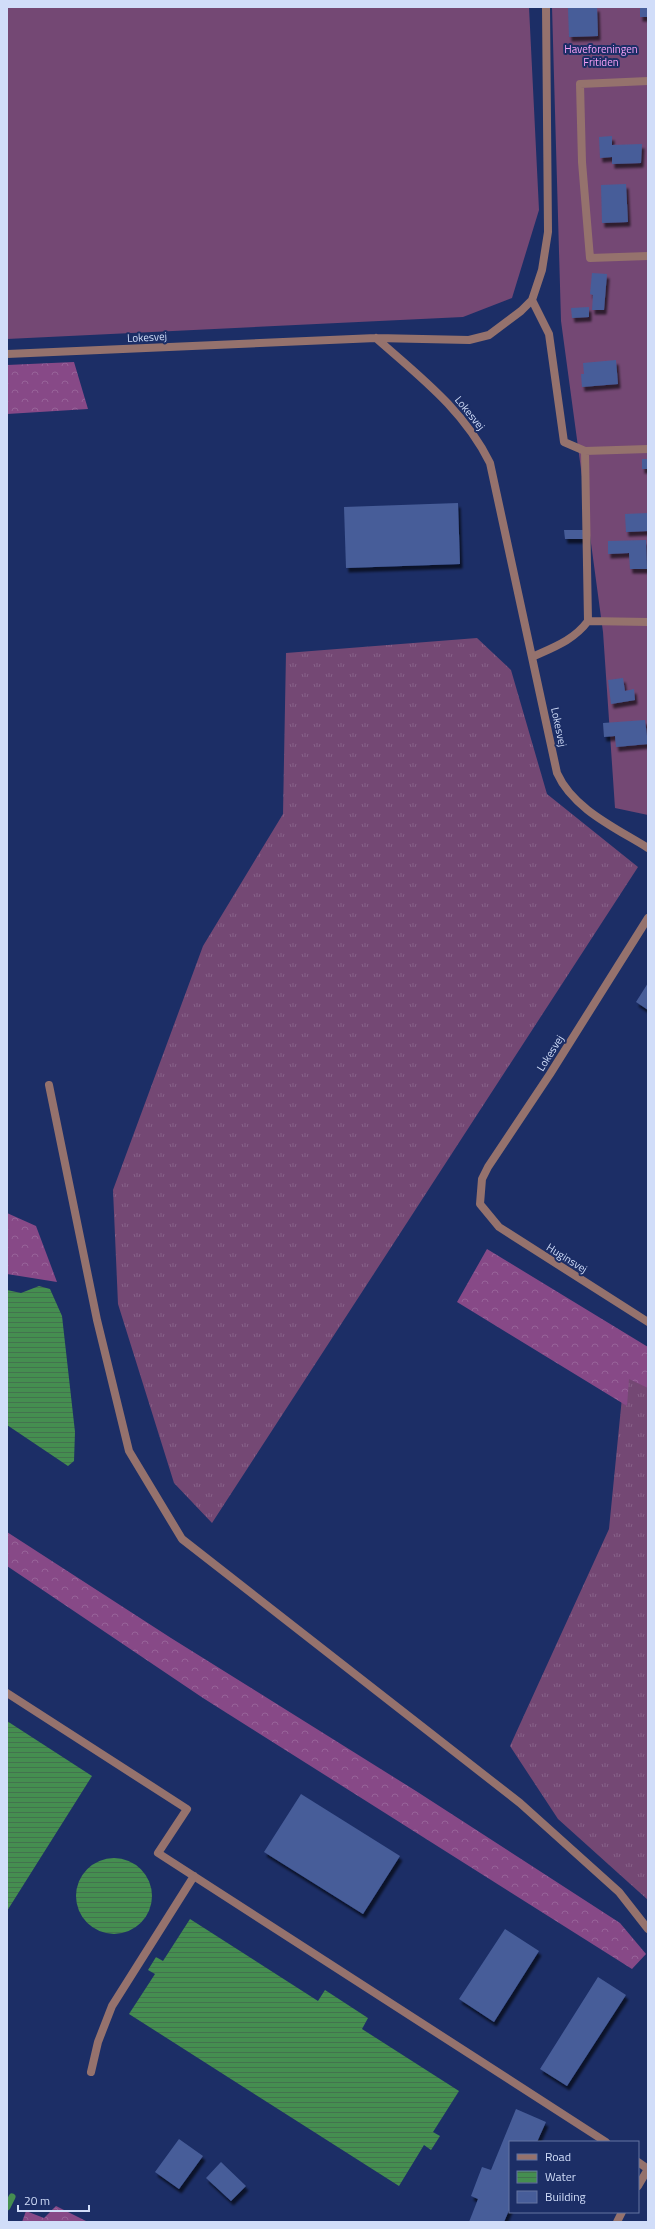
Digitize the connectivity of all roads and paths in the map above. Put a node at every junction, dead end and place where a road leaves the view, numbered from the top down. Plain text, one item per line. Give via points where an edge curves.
1 (546, 7) edge
2 (648, 82) edge
3 (648, 256) edge
4 (532, 300) junction
5 (376, 338) junction
6 (7, 354) edge
7 (648, 448) edge
8 (585, 451) junction
9 (588, 621) junction
10 (648, 622) edge
11 (532, 657) junction
12 (648, 848) edge
13 (648, 918) edge
14 (49, 1085) dead end
15 (480, 1204) joint
16 (648, 1322) edge
17 (7, 1693) edge
18 (194, 1876) junction
19 (648, 1929) edge
20 (91, 2072) dead end
21 (604, 2141) edge
22 (639, 2163) edge
23 (648, 2169) edge
24 (639, 2184) edge
25 (622, 2213) edge
26 (617, 2222) edge

1 - 4 street via 548,232 542,270
2 - 3 street via 580,84 582,162 590,258
4 - 5 street via 489,335 469,340
4 - 8 street via 549,334 564,442
5 - 6 street, Lokesvej
5 - 11 street, Lokesvej via 458,413 480,442 490,463
7 - 8 street
8 - 9 street
9 - 10 street
9 - 11 street via 579,633 566,642
11 - 12 street, Lokesvej via 557,773 562,785 581,804
13 - 15 street, Lokesvej via 488,1167 482,1179
14 - 19 street via 97,1320 129,1451 182,1539 520,1803 619,1892
15 - 16 street, Huginsvej via 499,1227
17 - 18 street via 187,1809 158,1853
18 - 20 street via 112,2006 98,2042
18 - 21 street
22 - 23 street
23 - 24 street
25 - 26 street

